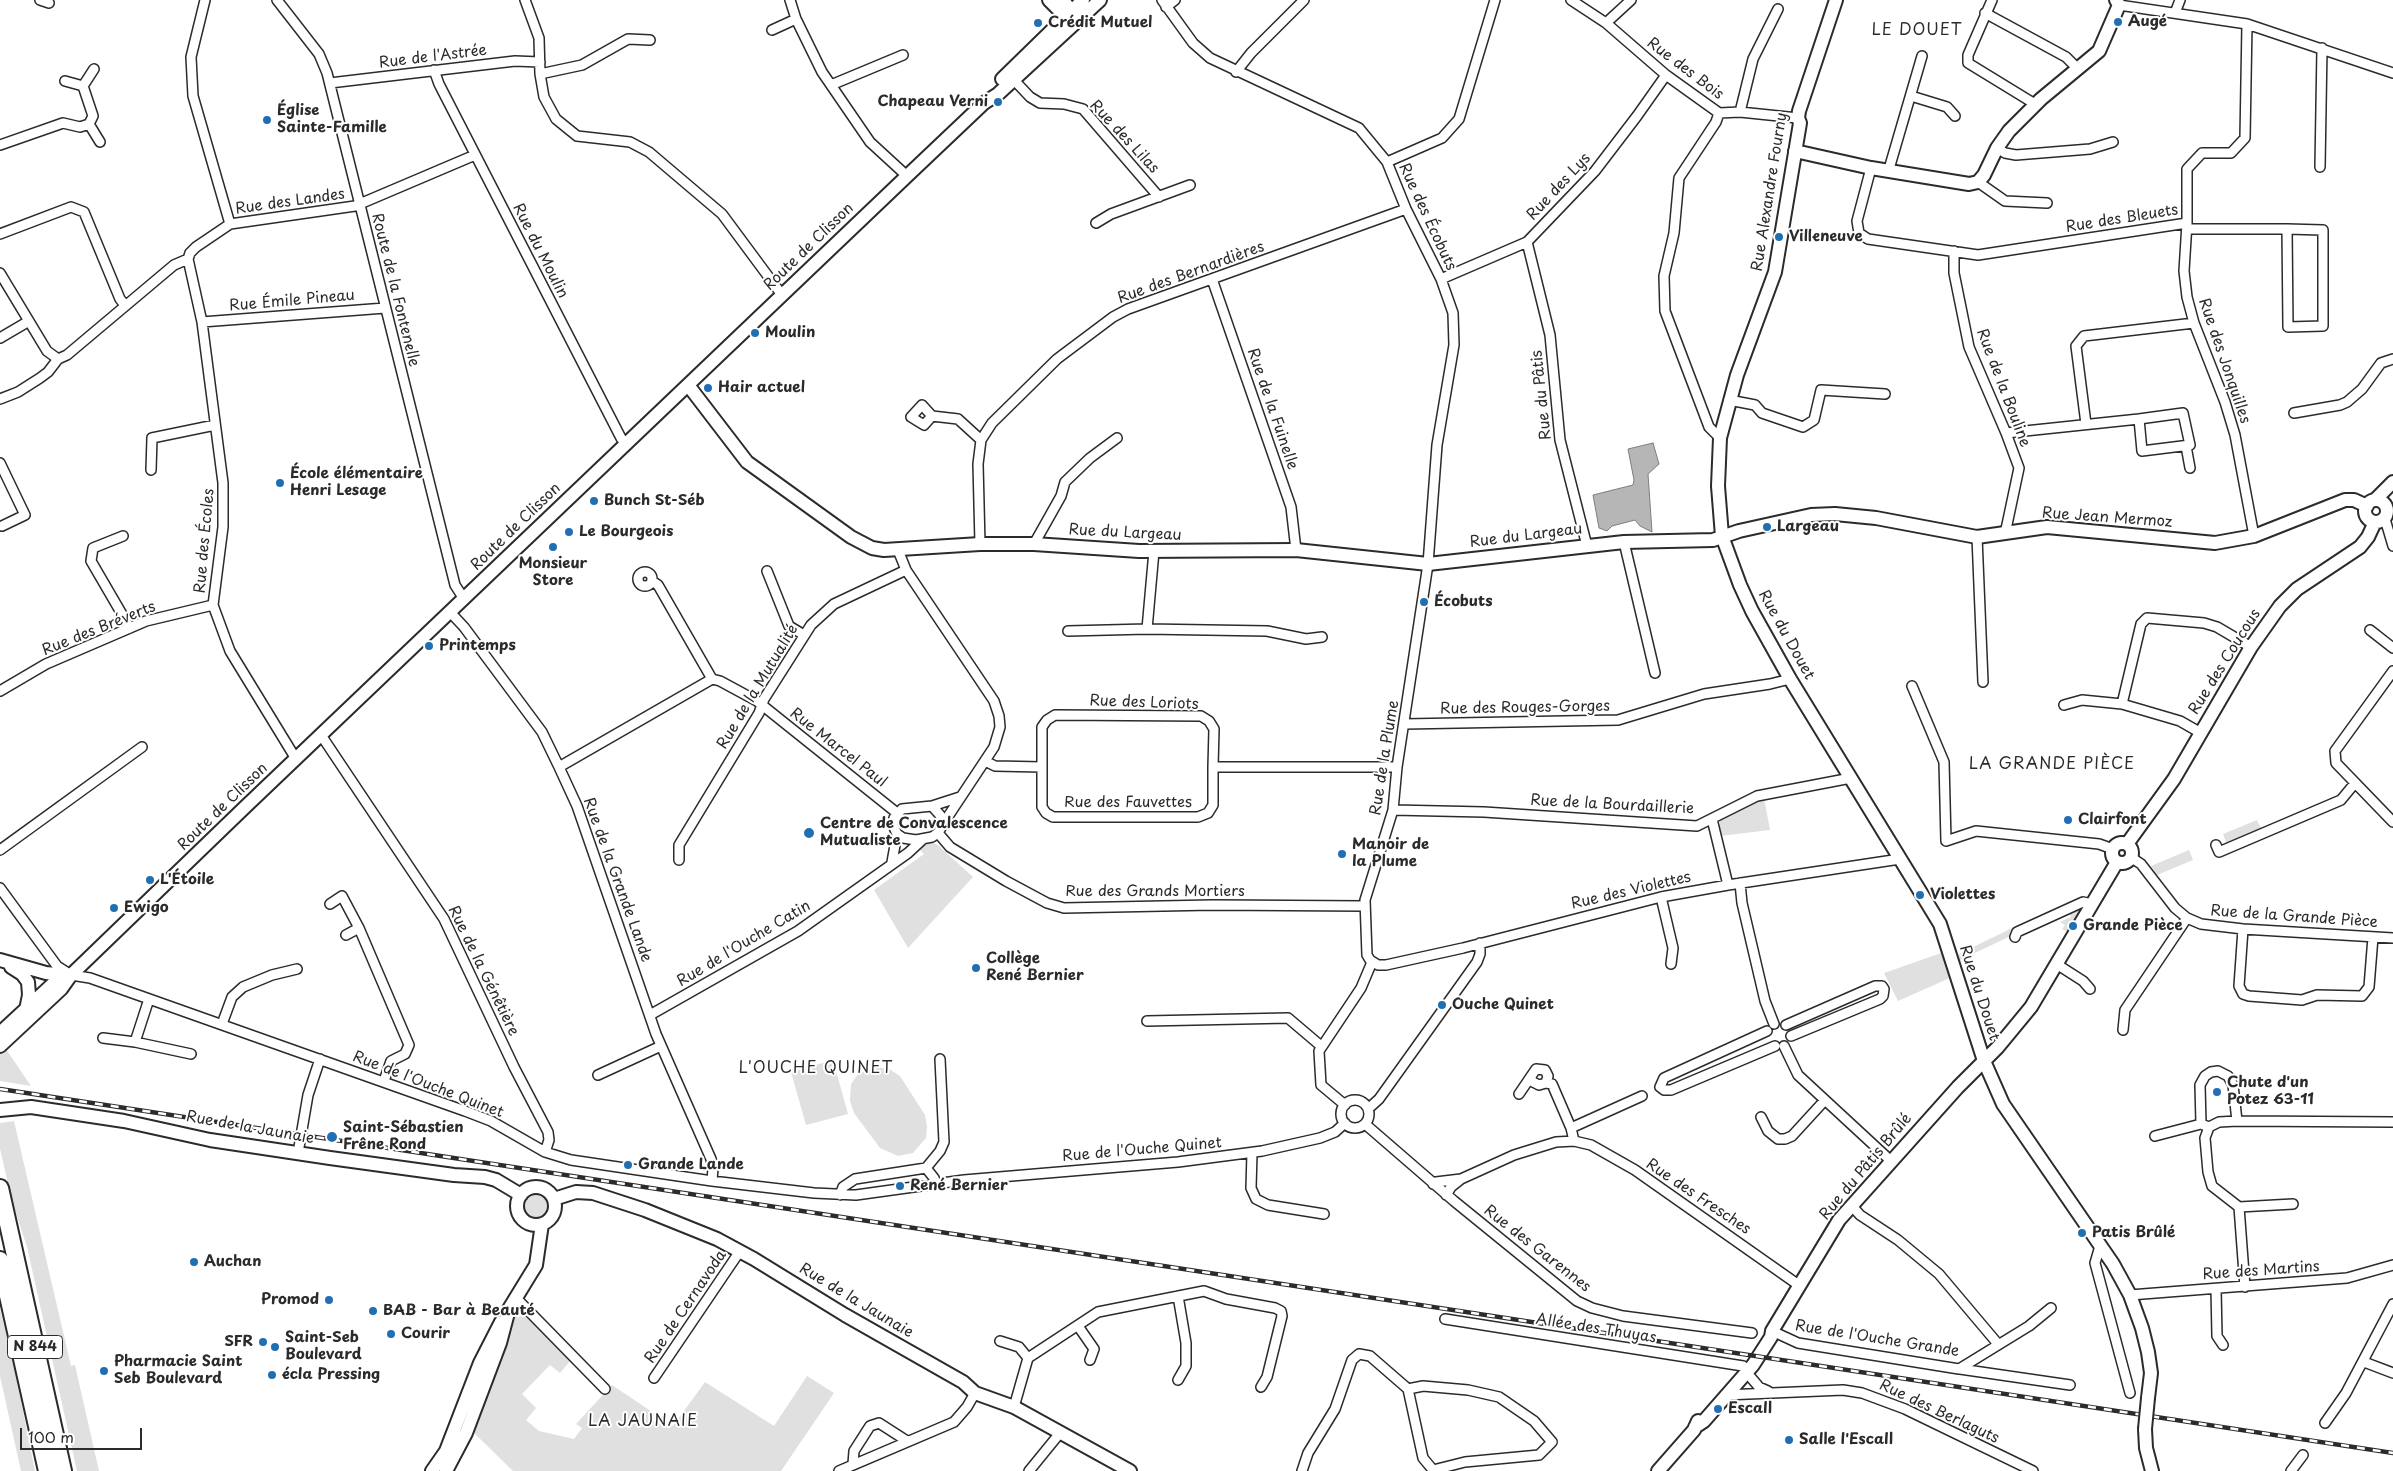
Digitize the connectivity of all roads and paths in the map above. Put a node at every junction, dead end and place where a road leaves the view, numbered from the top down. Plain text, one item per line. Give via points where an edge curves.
1 (205, 0) edge
2 (277, 0) edge
3 (525, 0) edge
4 (790, 0) edge
5 (1100, 0) edge
6 (1175, 0) edge
7 (1304, 0) edge
8 (1495, 0) edge
9 (1571, 0) edge
10 (1631, 0) edge
11 (1836, 0) edge
12 (1992, 0) edge
13 (2180, 0) edge
14 (2117, 3) edge
15 (1164, 4) edge
16 (1069, 7) edge
17 (1778, 9) dead end
18 (1986, 13) junction
19 (2175, 13) junction
20 (796, 19) junction
21 (1606, 23) junction
22 (2247, 24) junction
23 (1061, 28) junction
24 (772, 30) dead end
25 (650, 40) dead end
26 (2322, 48) junction
27 (903, 55) dead end
28 (1922, 56) dead end
29 (540, 62) junction
30 (2077, 68) junction
31 (94, 69) dead end
32 (434, 70) junction
33 (1236, 72) junction
34 (540, 74) junction
35 (2393, 74) edge
36 (1666, 75) junction
37 (1014, 80) junction
38 (65, 81) dead end
39 (330, 84) junction
40 (831, 85) junction
41 (83, 86) junction
42 (1911, 96) junction
43 (984, 103) junction
44 (2035, 104) junction
45 (1740, 112) junction
46 (1720, 113) junction
47 (1954, 116) dead end
48 (1798, 118) junction
49 (89, 124) junction
50 (100, 142) dead end
51 (2113, 142) dead end
52 (0, 145) edge
53 (1997, 148) junction
54 (1795, 151) junction
55 (475, 155) junction
56 (1387, 162) junction
57 (2320, 167) dead end
58 (1871, 168) junction
59 (1889, 169) junction
60 (907, 176) junction
61 (1978, 182) junction
62 (1190, 185) dead end
63 (1158, 197) junction
64 (2046, 203) dead end
65 (359, 205) junction
66 (1406, 209) junction
67 (1096, 223) dead end
68 (230, 224) junction
69 (2187, 226) junction
70 (2287, 230) junction
71 (0, 234) edge
72 (1527, 242) junction
73 (1954, 251) junction
74 (188, 259) junction
75 (0, 273) edge
76 (1441, 278) junction
77 (1212, 279) junction
78 (782, 295) junction
79 (125, 305) junction
80 (385, 308) junction
81 (29, 321) junction
82 (202, 322) junction
83 (2194, 323) junction
84 (0, 338) edge
85 (58, 359) junction
86 (2393, 359) edge
87 (688, 385) junction
88 (1885, 394) dead end
89 (0, 399) edge
90 (1729, 400) junction
91 (2294, 414) dead end
92 (932, 416) dead end
93 (2140, 419) junction
94 (2086, 424) junction
95 (215, 425) junction
96 (2006, 433) junction
97 (1117, 438) dead end
98 (1720, 438) junction
99 (981, 440) junction
100 (626, 444) junction
101 (2186, 446) junction
102 (0, 463) edge
103 (2190, 468) dead end
104 (151, 470) dead end
105 (2393, 482) edge
106 (2393, 486) edge
107 (2375, 503) junction
108 (2380, 520) junction
109 (2, 526) dead end
110 (2005, 534) junction
111 (122, 536) dead end
112 (1722, 536) junction
113 (2254, 536) junction
114 (1977, 537) junction
115 (1624, 542) junction
116 (980, 544) junction
117 (1034, 544) junction
118 (1587, 546) junction
119 (2393, 546) edge
120 (898, 550) junction
121 (1296, 550) junction
122 (1154, 551) junction
123 (1428, 564) junction
124 (906, 570) junction
125 (767, 571) dead end
126 (652, 581) dead end
127 (464, 599) junction
128 (213, 605) junction
129 (450, 612) junction
130 (130, 628) junction
131 (1147, 629) junction
132 (2370, 630) dead end
133 (1068, 631) dead end
134 (804, 635) junction
135 (1322, 637) dead end
136 (2251, 647) junction
137 (2393, 648) edge
138 (2393, 671) edge
139 (1655, 673) dead end
140 (1790, 679) junction
141 (712, 680) junction
142 (1983, 682) dead end
143 (1912, 686) dead end
144 (0, 691) edge
145 (2122, 704) junction
146 (762, 705) junction
147 (2064, 705) dead end
148 (1404, 724) junction
149 (2201, 733) junction
150 (321, 735) junction
151 (142, 747) dead end
152 (296, 759) junction
153 (985, 761) junction
154 (1213, 766) junction
155 (559, 767) junction
156 (1042, 767) junction
157 (1397, 767) junction
158 (1851, 778) junction
159 (2354, 783) junction
160 (962, 796) junction
161 (932, 806) junction
162 (1393, 810) junction
163 (898, 813) junction
164 (1712, 819) junction
165 (2393, 822) edge
166 (943, 824) junction
167 (938, 833) junction
168 (897, 834) junction
169 (922, 840) junction
170 (2128, 844) junction
171 (2216, 845) dead end
172 (2112, 849) junction
173 (0, 850) edge
174 (2132, 858) junction
175 (1900, 859) junction
176 (679, 860) dead end
177 (892, 862) junction
178 (2117, 862) junction
179 (1740, 883) junction
180 (1728, 884) junction
181 (0, 888) edge
182 (1661, 897) junction
183 (330, 904) dead end
184 (2092, 904) junction
185 (1364, 906) junction
186 (2187, 918) junction
187 (359, 928) junction
188 (2243, 929) junction
189 (346, 934) dead end
190 (2015, 937) dead end
191 (2373, 938) junction
192 (2393, 938) edge
193 (1480, 942) junction
194 (0, 960) edge
195 (1372, 962) junction
196 (1671, 964) dead end
197 (2058, 965) junction
198 (297, 969) dead end
199 (71, 976) junction
200 (2090, 989) dead end
201 (149, 999) junction
202 (26, 1010) junction
203 (650, 1015) junction
204 (1147, 1021) dead end
205 (222, 1024) junction
206 (1786, 1024) junction
207 (1771, 1028) junction
208 (2123, 1030) dead end
209 (0, 1033) edge
210 (1791, 1036) junction
211 (103, 1038) dead end
212 (134, 1042) junction
213 (0, 1046) edge
214 (661, 1046) junction
215 (1321, 1046) junction
216 (1780, 1046) junction
217 (191, 1054) dead end
218 (320, 1059) junction
219 (940, 1059) dead end
220 (1984, 1061) junction
221 (598, 1075) dead end
222 (1531, 1079) junction
223 (384, 1081) junction
224 (1546, 1082) junction
225 (1519, 1094) dead end
226 (1642, 1096) dead end
227 (1825, 1100) junction
228 (1345, 1105) junction
229 (1368, 1109) junction
230 (0, 1110) edge
231 (1760, 1117) dead end
232 (2237, 1121) junction
233 (2393, 1122) edge
234 (1345, 1124) junction
235 (1365, 1124) junction
236 (2205, 1126) junction
237 (1571, 1128) junction
238 (2155, 1136) dead end
239 (1574, 1142) junction
240 (545, 1152) junction
241 (1252, 1152) junction
242 (298, 1153) junction
243 (1891, 1161) junction
244 (926, 1168) junction
245 (1461, 1179) junction
246 (712, 1181) junction
247 (936, 1184) junction
248 (1433, 1184) junction
249 (0, 1188) edge
250 (1446, 1194) junction
251 (521, 1195) junction
252 (840, 1195) junction
253 (554, 1199) junction
254 (2293, 1204) dead end
255 (1852, 1206) junction
256 (2239, 1207) junction
257 (1324, 1214) dead end
258 (542, 1224) junction
259 (2100, 1246) junction
260 (740, 1251) junction
261 (0, 1260) edge
262 (2393, 1265) edge
263 (1800, 1286) junction
264 (2245, 1287) junction
265 (2216, 1289) junction
266 (2130, 1295) junction
267 (1178, 1296) junction
268 (516, 1298) junction
269 (2393, 1304) edge
270 (2052, 1308) dead end
271 (507, 1315) junction
272 (1445, 1319) dead end
273 (1078, 1326) junction
274 (1772, 1331) junction
275 (1752, 1333) dead end
276 (1000, 1341) dead end
277 (1998, 1344) junction
278 (2223, 1345) dead end
279 (1028, 1358) junction
280 (1090, 1360) dead end
281 (2364, 1362) junction
282 (1749, 1364) junction
283 (1960, 1368) junction
284 (2393, 1373) edge
285 (654, 1378) dead end
286 (1178, 1380) dead end
287 (2070, 1385) dead end
288 (1261, 1387) dead end
289 (605, 1389) dead end
290 (1408, 1389) junction
291 (1770, 1392) junction
292 (975, 1393) junction
293 (2130, 1393) dead end
294 (468, 1395) junction
295 (1724, 1395) junction
296 (1014, 1408) junction
297 (2325, 1423) dead end
298 (466, 1433) junction
299 (1060, 1433) junction
300 (907, 1441) junction
301 (2303, 1455) dead end
302 (853, 1464) junction
303 (1451, 1468) edge
304 (1431, 1470) edge
305 (47, 1471) edge
306 (63, 1471) edge
307 (432, 1471) edge
308 (446, 1471) edge
309 (839, 1471) edge
310 (1029, 1471) edge
311 (1130, 1471) edge
312 (1302, 1471) edge
313 (1658, 1471) edge
314 (2033, 1471) edge
315 (2152, 1471) edge
316 (2291, 1471) edge

1 - 68 street via 191,57 193,96
2 - 39 street, Route de la Fontenelle via 319,54
3 - 29 street via 539,38
4 - 20 street
5 - 16 street, Route de Clisson
6 - 15 street
7 - 33 street via 1251,52
8 - 56 street via 1458,119 1442,138
9 - 21 street, Rue des Bois
10 - 21 street
11 - 48 street, Rue Alexandre Fourny
12 - 18 street
13 - 19 street
14 - 19 street
14 - 30 street via 2099,51
15 - 33 street, Rue des Écobuts via 1201,51
16 - 23 street, Route de Clisson
17 - 45 street via 1753,59
18 - 30 street via 2066,57
18 - 44 street via 1968,55 1968,64
19 - 22 street
20 - 24 street
20 - 40 street
21 - 36 street, Rue des Bois
22 - 26 street
22 - 69 street, Rue des Bleuets via 2245,138 2231,153 2202,153 2187,169
23 - 37 street, Route de Clisson
23 - 43 street, Route de Clisson via 992,89
25 - 34 street via 628,39 582,65
26 - 35 street
26 - 57 street
27 - 40 street
28 - 42 street
29 - 32 street, Rue de l'Astrée via 515,61
29 - 34 street
30 - 44 street
31 - 41 street
32 - 39 street, Rue de l'Astrée
32 - 55 street, Rue du Moulin
33 - 56 street, Rue des Écobuts via 1360,128
34 - 78 street via 547,106 561,124 572,134 583,138 630,142 649,152 722,214
36 - 46 street, Rue des Bois
36 - 72 street, Rue des Lys via 1595,171
37 - 43 street, Route de Clisson
37 - 63 street, Rue des Lilas via 1030,98 1040,103 1064,104 1083,110
38 - 41 street
39 - 65 street, Route de la Fontenelle
40 - 60 street via 870,142
41 - 49 street via 93,116
42 - 47 street via 1947,107
42 - 59 street
43 - 60 street, Route de Clisson
44 - 53 street
45 - 46 street, Rue des Bois
45 - 48 street, Rue des Bois
46 - 98 street via 1679,178 1674,233 1664,276 1665,311 1709,427
48 - 54 street, Rue Alexandre Fourny
49 - 50 street
49 - 52 street via 80,127 63,123
51 - 53 street via 2090,149 2016,155
53 - 61 street
54 - 58 street
54 - 90 street, Rue Alexandre Fourny via 1775,272
55 - 65 street, Rue des Landes
55 - 100 street, Rue du Moulin
56 - 66 street, Rue des Écobuts
58 - 59 street
58 - 73 street, Rue des Bleuets via 1857,221 1859,233 1868,239
59 - 61 street via 1969,184
60 - 78 street, Route de Clisson
61 - 64 street via 2005,201
62 - 63 street, Rue des Lilas
63 - 67 street, Rue des Lilas
65 - 68 street, Rue des Landes
65 - 80 street, Route de la Fontenelle
66 - 76 street, Rue des Écobuts
66 - 77 street, Rue des Bernardières
68 - 74 street, Rue des Landes via 192,250
69 - 70 street
69 - 73 street, Rue des Bleuets via 1984,254
69 - 83 street, Rue des Jonquilles via 2184,271
70 - 70 street via 2288,327 2323,326 2323,230
71 - 79 street via 70,207 84,212 120,300
72 - 76 street, Rue des Lys
72 - 118 street, Rue du Pâtis via 1550,335 1560,440
73 - 96 street, Rue de la Bouline via 1954,273 1969,347
74 - 79 street, Rue des Landes via 174,265
74 - 82 street, Rue des Écoles
75 - 81 street
76 - 123 street, Rue des Écobuts via 1453,313 1454,345 1437,446
77 - 99 street, Rue des Bernardières via 1128,308 1113,317 1057,359 992,423
77 - 121 street, Rue de la Fuinelle via 1291,507
78 - 87 street, Route de Clisson
79 - 85 street, Rue des Landes via 66,356
80 - 82 street, Rue Émile Pineau
80 - 127 street, Route de la Fontenelle via 455,585
81 - 84 street
81 - 85 street via 48,351
82 - 95 street, Rue des Écoles
83 - 94 street via 2084,336 2076,346
83 - 113 street, Rue des Jonquilles via 2235,435
85 - 89 street, Rue des Landes via 40,378
86 - 91 street via 2381,363 2362,389 2347,402
87 - 100 street, Route de Clisson
87 - 120 street, Rue du Largeau via 740,454 758,470 850,538 872,548
88 - 90 street via 1821,390 1814,420 1803,427 1762,413 1755,405
90 - 98 street, Rue Alexandre Fourny
92 - 99 street via 958,420
93 - 94 street
93 - 101 street via 2142,451
93 - 101 street via 2183,413 2190,445
94 - 96 street
95 - 104 street via 152,438
95 - 128 street, Rue des Écoles via 224,504
96 - 110 street, Rue de la Bouline via 2019,468
97 - 117 street via 1065,482 1062,496
98 - 112 street, Rue Alexandre Fourny via 1718,486
99 - 116 street, Rue des Bernardières via 978,464
100 - 127 street, Route de Clisson
101 - 103 street
102 - 109 street via 25,515
105 - 107 street
106 - 107 street
107 - 108 street via 2388,510
107 - 108 street via 2366,515
107 - 113 street, Rue Jean Mermoz via 2345,500
108 - 119 street
108 - 136 street, Rue des Coucous via 2360,547 2291,594
110 - 113 street, Rue Jean Mermoz via 2047,527 2215,542
110 - 114 street, Rue Jean Mermoz
111 - 130 street via 93,548 91,561
112 - 114 street, Rue Jean Mermoz via 1811,514 1835,514 1876,518
112 - 115 street, Rue du Largeau via 1713,540
112 - 140 street, Rue du Douet via 1740,585
114 - 142 street
115 - 118 street, Rue du Largeau
115 - 139 street
116 - 117 street, Rue du Largeau
116 - 120 street, Rue du Largeau
117 - 122 street, Rue du Largeau
118 - 123 street, Rue du Largeau
120 - 124 street
121 - 122 street, Rue du Largeau
121 - 123 street, Rue du Largeau
122 - 131 street
123 - 148 street, Rue de la Plume
124 - 134 street, Rue de la Mutualité via 834,604
124 - 153 street via 996,704 1000,727 994,747
125 - 134 street via 789,626
126 - 141 street via 658,585
127 - 129 street, Route de Clisson
128 - 130 street, Rue des Bréverts
128 - 152 street, Rue des Écoles via 230,651
129 - 150 street, Route de Clisson
129 - 155 street, Rue de la Grande Lande via 542,732
130 - 144 street, Rue des Bréverts via 46,664
131 - 133 street
131 - 135 street via 1267,631 1306,639
132 - 137 street
134 - 146 street, Rue de la Mutualité
136 - 145 street via 2204,622 2147,618 2141,624
136 - 149 street, Rue des Coucous
138 - 159 street via 2336,751 2336,762
140 - 148 street, Rue des Rouges-Gorges via 1704,694 1618,720
140 - 158 street, Rue du Douet
141 - 146 street, Rue Marcel Paul via 720,681
141 - 155 street
143 - 172 street via 1944,762 1946,841 1976,831 2099,844
145 - 147 street via 2082,700
145 - 149 street via 2180,721
146 - 163 street, Rue Marcel Paul
146 - 176 street, Rue de la Mutualité via 679,845
148 - 157 street, Rue de la Plume
149 - 170 street, Rue des Coucous via 2174,779
150 - 152 street, Route de Clisson
150 - 240 street, Rue de la Génêtière via 444,919 548,1132
151 - 173 street
152 - 199 street, Route de Clisson
153 - 156 street via 995,766
153 - 160 street
154 - 156 street, Rue des Fauvettes via 1213,805 1208,813 1198,817 1053,817 1042,807
154 - 156 street, Rue des Loriots via 1214,729 1201,716 1055,715 1042,727
154 - 157 street
155 - 203 street, Rue de la Grande Lande via 576,806
157 - 162 street, Rue de la Plume
158 - 164 street, Rue de la Bourdaillerie via 1757,796
158 - 175 street, Rue du Douet
159 - 165 street
159 - 171 street via 2340,800 2219,852
160 - 161 street
160 - 166 street
161 - 163 street via 909,808
161 - 166 street via 940,814
162 - 164 street, Rue de la Bourdaillerie via 1504,813 1697,826
162 - 185 street, Rue de la Plume
163 - 168 street via 893,825
164 - 180 street
166 - 167 street
167 - 169 street
167 - 185 street, Rue des Grands Mortiers via 950,847 1006,881 1047,903 1064,908 1212,904
168 - 169 street
168 - 177 street
169 - 177 street, Rue de l'Ouche Catin
170 - 172 street via 2118,843
170 - 174 street via 2133,851
172 - 178 street
174 - 178 street via 2126,863
174 - 186 street, Rue de la Grande Pièce via 2142,864 2169,901
175 - 179 street, Rue des Violettes
175 - 220 street, Rue du Douet via 1940,924
177 - 203 street, Rue de l'Ouche Catin via 798,931
178 - 184 street
179 - 180 street, Rue des Violettes
179 - 207 street
180 - 182 street, Rue des Violettes
181 - 199 street via 57,966
182 - 193 street, Rue des Violettes
182 - 196 street via 1673,948
183 - 187 street via 342,896
184 - 190 street via 2083,902 2017,932
184 - 197 street
185 - 195 street, Rue de la Plume via 1367,955
186 - 188 street, Rue de la Grande Pièce via 2214,926
186 - 208 street via 2126,1010
187 - 189 street
187 - 223 street via 410,1046 405,1054 391,1061
188 - 191 street, Rue de la Grande Pièce
188 - 191 street via 2240,986 2244,994 2258,997 2302,1000 2317,994 2362,996 2369,987
191 - 192 street, Rue de la Grande Pièce
193 - 195 street, Rue des Violettes via 1386,965 1378,966
193 - 229 street via 1477,962 1379,1099
194 - 199 street via 52,975
194 - 202 street via 18,970 28,982
195 - 215 street via 1361,988
197 - 200 street
197 - 220 street via 2022,1019
198 - 205 street via 244,987 232,998
199 - 201 street, Rue de l'Ouche Quinet via 90,978
199 - 202 street, Route de Clisson via 54,982
199 - 213 street, Route de Clisson
201 - 205 street, Rue de l'Ouche Quinet
201 - 212 street
202 - 209 street, Route de Clisson
203 - 214 street, Rue de la Grande Lande
204 - 215 street via 1288,1018
205 - 218 street, Rue de l'Ouche Quinet
206 - 207 street
206 - 210 street
206 - 210 street via 1875,986 1884,989 1880,999
207 - 216 street via 1768,1039
207 - 216 street via 1664,1078 1660,1087 1671,1090
210 - 216 street
211 - 212 street
212 - 217 street
214 - 221 street
214 - 246 street, Rue de la Grande Lande via 710,1160
215 - 228 street via 1321,1085
216 - 227 street via 1798,1075
218 - 223 street, Rue de l'Ouche Quinet
218 - 242 street via 308,1096
219 - 244 street via 944,1142
220 - 243 street, Rue du Pâtis Brûlé
220 - 259 street, Rue du Douet via 2003,1104
222 - 224 street via 1536,1085
222 - 224 street via 1534,1070 1542,1068 1547,1072
222 - 225 street
223 - 240 street, Rue de l'Ouche Quinet via 491,1121
224 - 237 street via 1552,1084
226 - 237 street
227 - 231 street via 1792,1136 1785,1139 1768,1131
227 - 243 street
228 - 229 street via 1358,1100
228 - 234 street via 1342,1112
229 - 235 street
230 - 242 street, Rue de la Jaunaie via 31,1107
232 - 233 street
232 - 236 street
232 - 236 street via 2233,1085 2228,1076 2218,1071 2211,1072 2200,1085
234 - 235 street via 1353,1128
234 - 241 street, Rue de l'Ouche Quinet via 1320,1138
235 - 248 street, Rue des Garennes
236 - 238 street
236 - 256 street via 2212,1186
237 - 239 street
239 - 245 street, Rue des Fresches via 1556,1142 1514,1155
239 - 263 street, Rue des Fresches via 1591,1145 1635,1170
240 - 246 street, Rue de l'Ouche Quinet via 571,1160
241 - 247 street, Rue de l'Ouche Quinet
241 - 257 street via 1251,1188 1259,1202
242 - 251 street, Rue de la Jaunaie via 485,1177
243 - 255 street, Rue du Pâtis Brûlé
244 - 247 street
244 - 252 street via 855,1179 843,1187
245 - 248 street, Rue des Fresches
245 - 250 street, Rue des Fresches
246 - 252 street, Rue de l'Ouche Quinet
247 - 252 street, Rue de l'Ouche Quinet via 871,1194
248 - 250 street, Rue des Garennes
249 - 306 highway, N 844
250 - 275 street, Rue des Garennes via 1564,1293 1592,1308 1623,1316
251 - 253 street via 528,1189 541,1187
251 - 258 street via 517,1206 521,1217 530,1224
253 - 258 street via 552,1216
253 - 260 street, Rue de la Jaunaie via 580,1192 608,1198 645,1210
254 - 256 street
255 - 263 street, Rue du Pâtis Brûlé via 1832,1231
255 - 277 street via 1939,1274
256 - 264 street
258 - 268 street via 536,1265
259 - 266 street, Rue du Douet
259 - 293 street via 2095,1263
260 - 285 street, Rue de Cernavoda
260 - 292 street, Rue de la Jaunaie via 963,1382
261 - 305 highway, N 844
262 - 264 street, Rue des Martins via 2347,1278
263 - 274 street, Rue du Pâtis Brûlé
264 - 265 street, Rue des Martins
265 - 266 street, Rue des Martins
265 - 278 street via 2217,1336
266 - 315 street, Rue du Douet, bridge via 2142,1328 2151,1373 2145,1429
267 - 273 street via 1098,1312
267 - 286 street via 1186,1343 1186,1366
267 - 288 street via 1204,1291 1281,1311 1267,1377
268 - 271 street
268 - 289 street
269 - 281 street
270 - 277 street, Rue de l'Ouche Grande via 2030,1326
271 - 294 street via 496,1327
271 - 298 street via 500,1343
272 - 282 street, Allée des Thuyas
273 - 279 street
273 - 280 street via 1094,1349
274 - 282 street, Rue du Pâtis Brûlé via 1771,1338
274 - 283 street, Rue de l'Ouche Grande via 1807,1344
276 - 279 street via 1019,1347
277 - 283 street, Rue de l'Ouche Grande
279 - 296 street
281 - 284 street
281 - 297 street
282 - 291 street via 1759,1387
282 - 295 street, Rue du Pâtis Brûlé
283 - 287 street
290 - 303 street via 1423,1386 1499,1397 1528,1416 1552,1442 1539,1455 1465,1462
290 - 304 street via 1423,1458
290 - 312 street via 1370,1356 1359,1354 1352,1360 1335,1409 1308,1453
291 - 295 street, Rue des Berlaguts
291 - 314 street, Rue des Berlaguts via 1843,1390 1868,1395 1905,1409
292 - 296 street, Rue de la Jaunaie
292 - 300 street via 968,1407 954,1422
294 - 298 street
294 - 307 street via 446,1451
295 - 313 street, Rue du Pâtis Brûlé
296 - 299 street, Rue de la Jaunaie
298 - 308 street
299 - 310 street
299 - 311 street, Rue de la Jaunaie
300 - 302 street
300 - 302 street via 879,1423 870,1426 854,1450
301 - 316 street
302 - 309 street
303 - 304 street

